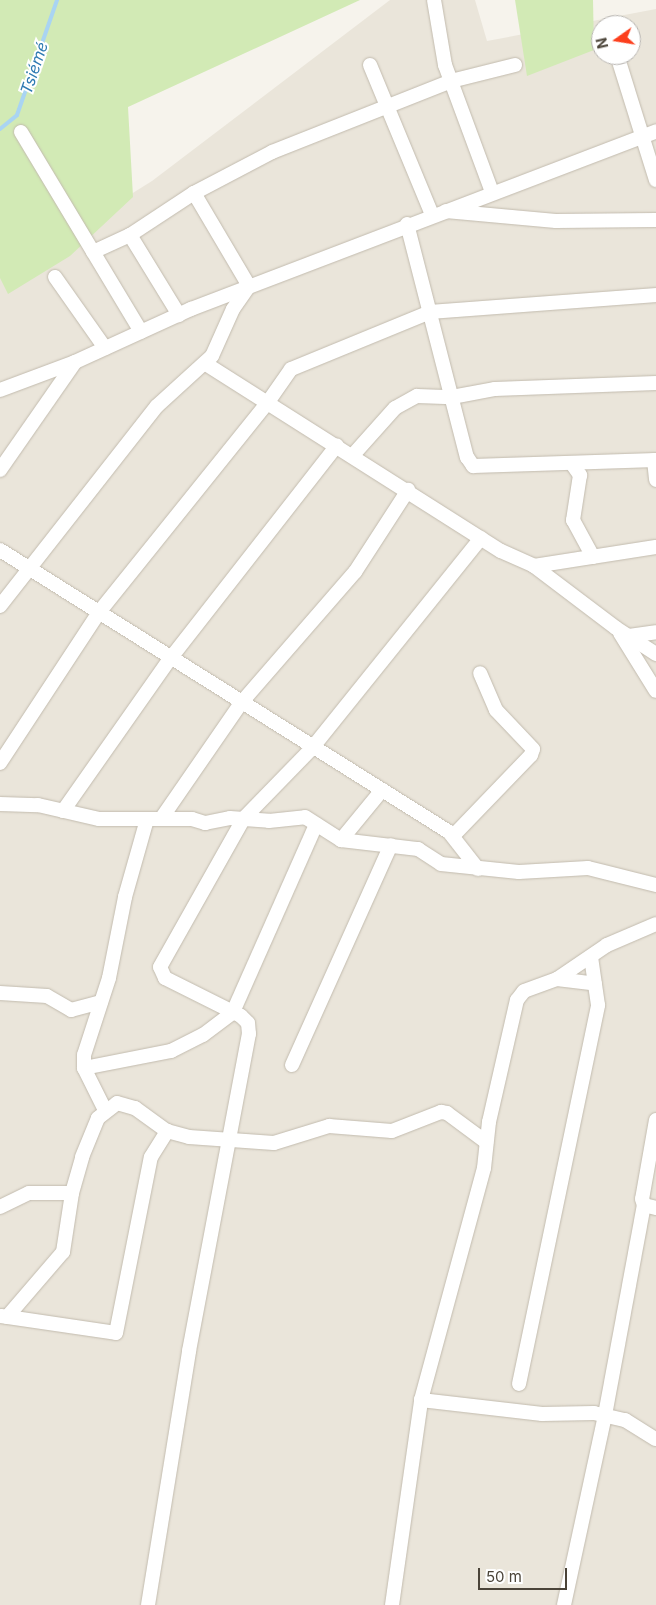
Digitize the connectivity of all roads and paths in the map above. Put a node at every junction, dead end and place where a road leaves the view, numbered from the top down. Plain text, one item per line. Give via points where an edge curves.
1 (434, 0) edge
2 (370, 65) dead end
3 (621, 65) edge
4 (515, 66) dead end
5 (451, 81) junction
6 (387, 105) junction
7 (21, 132) dead end
8 (649, 133) edge
9 (656, 180) edge
10 (492, 192) junction
11 (194, 194) junction
12 (437, 213) junction
13 (656, 220) edge
14 (407, 224) junction
15 (130, 235) junction
16 (92, 252) junction
17 (55, 276) dead end
18 (249, 286) junction
19 (656, 295) edge
20 (430, 312) junction
21 (178, 315) junction
22 (141, 332) junction
23 (105, 348) junction
24 (74, 362) junction
25 (206, 364) junction
26 (656, 383) edge
27 (0, 390) edge
28 (452, 397) junction
29 (268, 402) junction
30 (337, 445) junction
31 (353, 455) junction
32 (655, 460) edge
33 (572, 464) junction
34 (0, 470) edge
35 (656, 480) edge
36 (408, 490) junction
37 (481, 538) junction
38 (656, 548) edge
39 (0, 550) edge
40 (593, 557) junction
41 (534, 566) junction
42 (29, 568) junction
43 (0, 606) edge
44 (100, 611) junction
45 (616, 628) junction
46 (656, 632) edge
47 (629, 636) junction
48 (656, 654) edge
49 (170, 659) junction
50 (480, 673) dead end
51 (656, 691) edge
52 (241, 703) junction
53 (313, 748) junction
54 (0, 763) edge
55 (382, 790) junction
56 (0, 804) edge
57 (63, 811) junction
58 (244, 818) junction
59 (146, 819) junction
60 (162, 819) junction
61 (316, 825) junction
62 (453, 836) junction
63 (341, 840) junction
64 (391, 845) junction
65 (478, 869) junction
66 (654, 882) edge
67 (655, 926) edge
68 (591, 957) junction
69 (557, 978) junction
70 (595, 984) junction
71 (0, 993) edge
72 (100, 1002) junction
73 (233, 1012) junction
74 (292, 1065) dead end
75 (84, 1068) junction
76 (104, 1110) junction
77 (656, 1120) edge
78 (167, 1131) junction
79 (229, 1141) junction
80 (486, 1142) junction
81 (72, 1193) junction
82 (0, 1207) edge
83 (650, 1207) edge
84 (3, 1316) edge
85 (520, 1384) dead end
86 (420, 1400) junction
87 (605, 1415) junction
88 (656, 1439) edge
89 (148, 1605) edge
90 (392, 1605) edge
91 (564, 1605) edge

1 - 5 street via 445,65
2 - 6 street
3 - 8 street
4 - 5 street
5 - 6 street
5 - 10 street
6 - 11 street via 272,152
6 - 12 street
7 - 16 street
8 - 9 street
8 - 10 street
10 - 12 street
11 - 15 street
11 - 18 street
12 - 13 street via 556,221
12 - 14 street
14 - 18 street
14 - 20 street
15 - 16 street
15 - 21 street
16 - 22 street
17 - 23 street
18 - 21 street
18 - 25 street via 233,309
19 - 20 street
20 - 28 street
20 - 29 street via 296,365 284,374
21 - 22 street
22 - 23 street
23 - 24 street
24 - 27 street
24 - 34 street
25 - 29 street
25 - 42 street via 157,406
26 - 28 street via 495,389
28 - 31 street via 417,396 395,408
28 - 33 street via 467,457 473,466
29 - 30 street
29 - 44 street
30 - 31 street
30 - 49 street
31 - 36 street
32 - 33 street
32 - 35 street
33 - 40 street via 580,475 572,509 573,520
36 - 37 street
36 - 52 street via 355,572
37 - 41 street
37 - 53 street
38 - 40 street
39 - 42 street
40 - 41 street
41 - 45 street
42 - 43 street
42 - 44 street
44 - 49 street
44 - 54 street
45 - 47 street
45 - 51 street
46 - 47 street
47 - 48 street
49 - 52 street
49 - 57 street
50 - 62 street via 496,710 533,750
52 - 53 street
52 - 60 street
53 - 55 street
53 - 58 street
55 - 62 street
55 - 63 street
56 - 57 street via 38,805
57 - 59 street via 99,819
58 - 60 street via 204,823 192,819
58 - 61 street via 269,821 305,817
58 - 73 street via 160,967 165,978
59 - 60 street
59 - 72 street via 125,897 118,944
61 - 63 street
61 - 73 street
62 - 65 street
63 - 64 street
64 - 65 street via 418,849 441,864
64 - 74 street
65 - 66 street via 519,872 588,868
67 - 68 street via 606,945
68 - 69 street
68 - 70 street
69 - 70 street
69 - 80 street via 524,991 517,1000
70 - 85 street via 598,1005
71 - 72 street via 48,996 71,1010
72 - 75 street via 88,1039
73 - 75 street via 203,1035 171,1051
73 - 79 street via 245,1019 249,1034
75 - 76 street
76 - 78 street via 117,1103 125,1104
76 - 81 street via 94,1126
77 - 83 street via 642,1199
78 - 79 street via 179,1136
78 - 84 street via 151,1157 116,1333
79 - 80 street via 274,1143 329,1126 392,1130 441,1112
79 - 89 street via 189,1351
80 - 86 street via 484,1168
81 - 82 street via 30,1193
81 - 84 street via 63,1252
83 - 87 street
86 - 87 street via 542,1414
86 - 90 street
87 - 88 street via 625,1420
87 - 91 street

